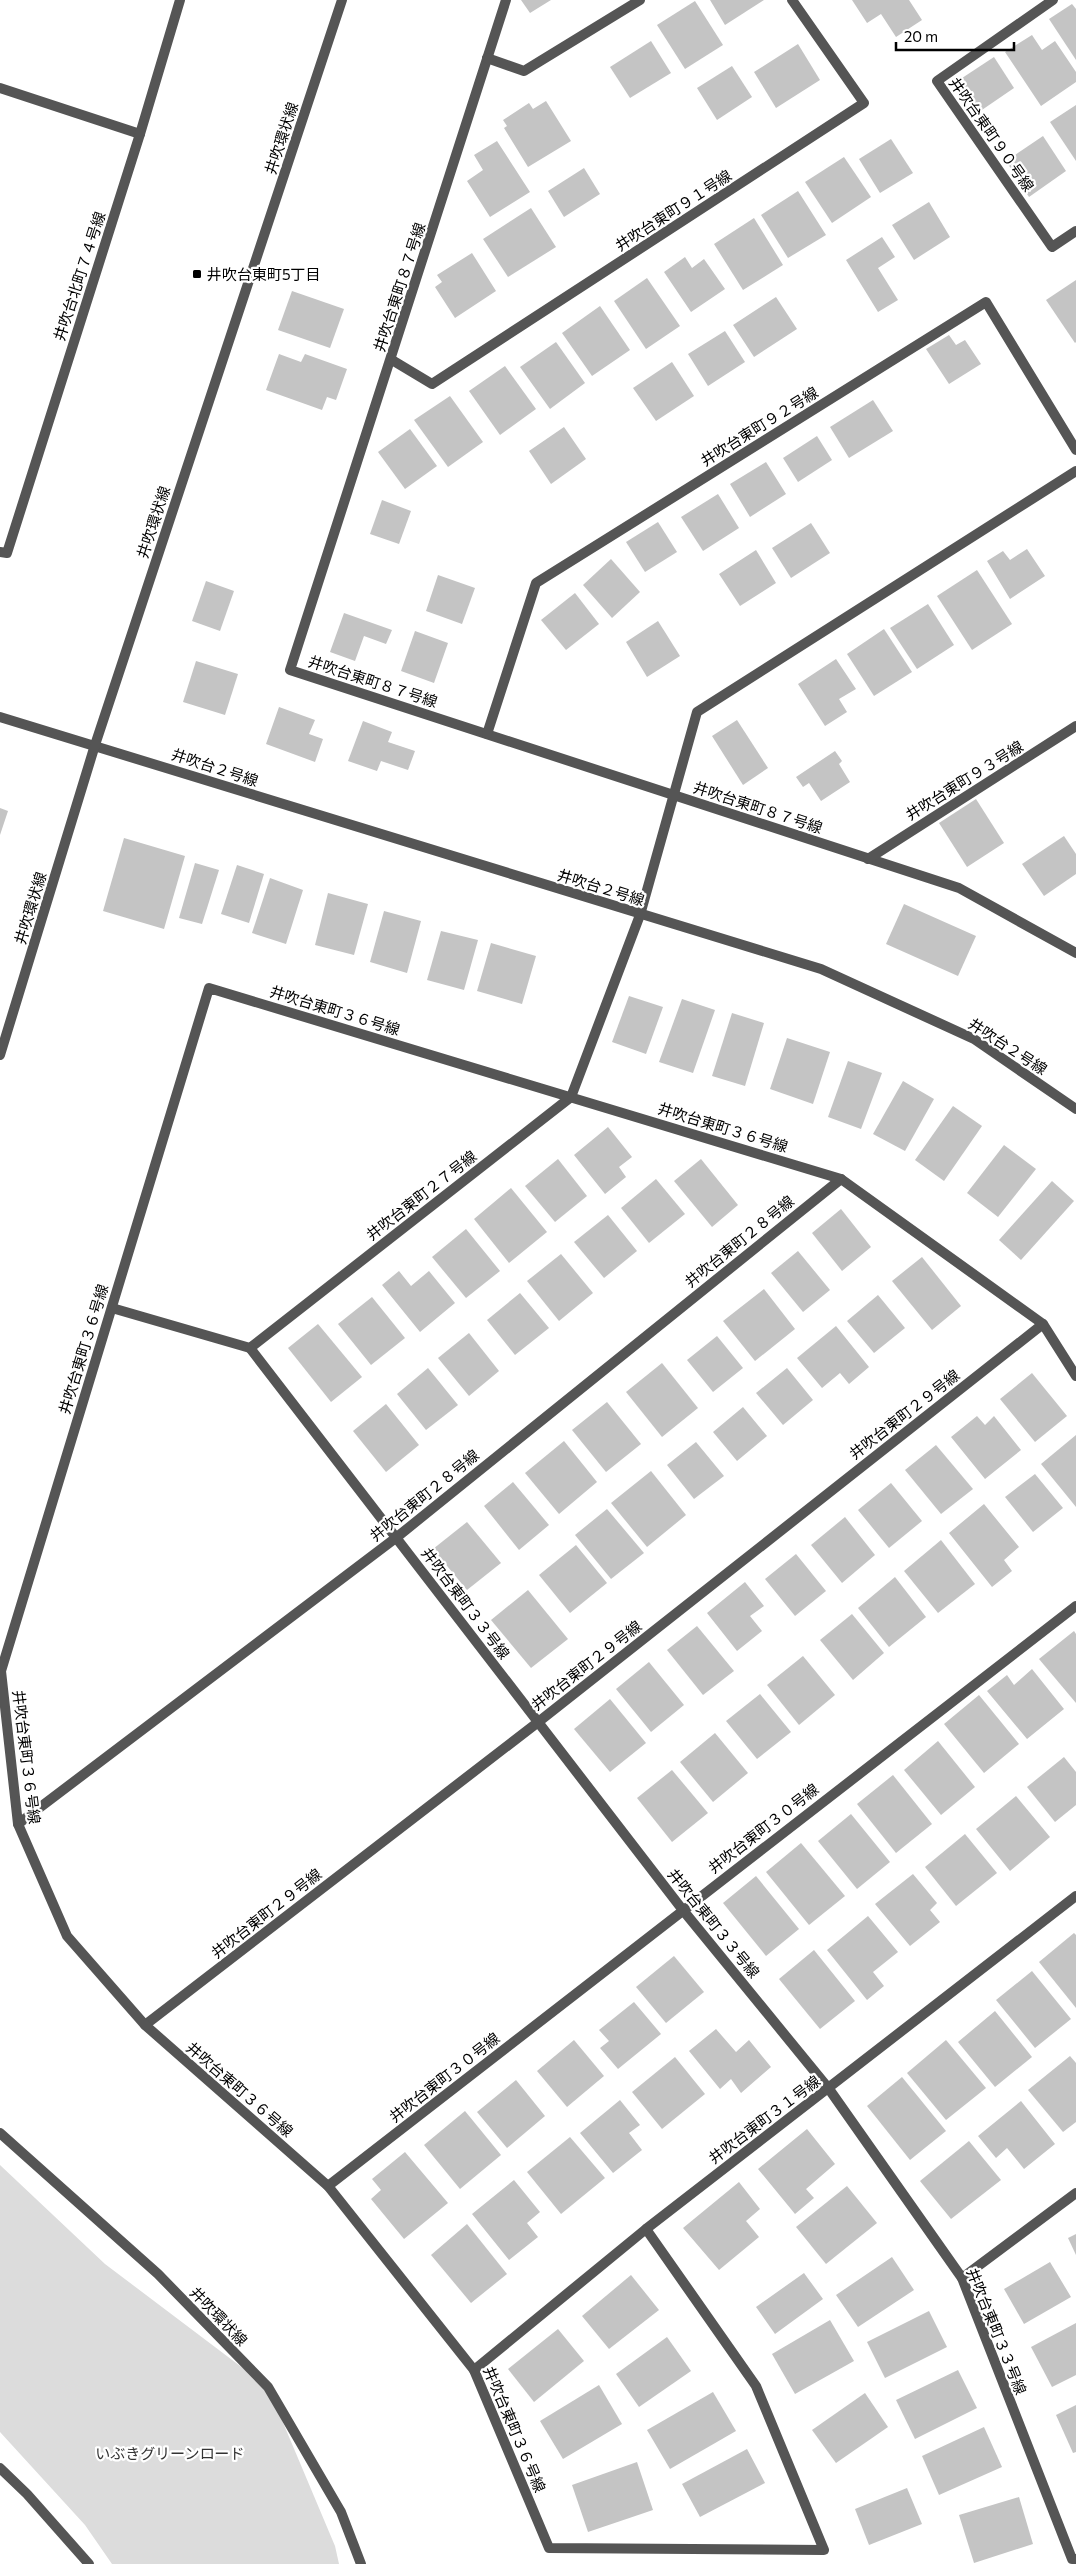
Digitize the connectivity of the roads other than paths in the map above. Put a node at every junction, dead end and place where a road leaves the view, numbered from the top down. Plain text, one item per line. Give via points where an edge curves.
1 (180, 0) edge
2 (342, 0) edge
3 (506, 0) edge
4 (640, 0) edge
5 (792, 0) edge
6 (1053, 0) edge
7 (487, 58) junction
8 (0, 88) edge
9 (140, 134) junction
10 (1076, 232) edge
11 (392, 360) junction
12 (1076, 450) edge
13 (1076, 471) edge
14 (0, 552) edge
15 (0, 717) edge
16 (1076, 726) edge
17 (487, 734) junction
18 (95, 745) junction
19 (675, 795) junction
20 (868, 858) junction
21 (640, 915) junction
22 (1076, 953) edge
23 (0, 1055) edge
24 (571, 1096) junction
25 (1076, 1110) edge
26 (840, 1179) junction
27 (112, 1308) junction
28 (1043, 1324) junction
29 (250, 1348) junction
30 (1076, 1376) edge
31 (397, 1537) junction
32 (1076, 1606) edge
33 (537, 1722) junction
34 (18, 1824) junction
35 (1076, 1896) edge
36 (682, 1910) junction
37 (144, 2025) junction
38 (829, 2089) junction
39 (0, 2133) edge
40 (328, 2186) junction
41 (1076, 2193) edge
42 (646, 2229) junction
43 (962, 2278) junction
44 (474, 2370) junction
45 (0, 2468) edge
46 (1076, 2559) edge
47 (89, 2564) edge
48 (361, 2564) edge

1 - 9 street, 井吹台北町７４号線
2 - 18 street, 井吹環状線
3 - 7 street, 井吹台東町８７号線
4 - 7 street via 524,72
5 - 11 street, 井吹台東町９１号線 via 864,103 432,384
6 - 10 street, 井吹台東町９０号線 via 937,81 1052,248
7 - 11 street, 井吹台東町８７号線
8 - 9 street
9 - 14 street, 井吹台北町７４号線 via 7,554
11 - 17 street, 井吹台東町８７号線 via 290,670
12 - 17 street, 井吹台東町９２号線 via 986,302 536,583
13 - 19 street via 697,712
15 - 18 street, 井吹台２号線
16 - 20 street, 井吹台東町９３号線
17 - 19 street, 井吹台東町８７号線
18 - 21 street, 井吹台２号線
18 - 23 street, 井吹環状線
19 - 20 street, 井吹台東町８７号線
19 - 21 street
20 - 22 street, 井吹台東町８７号線 via 959,888
21 - 24 street
21 - 25 street, 井吹台２号線 via 830,974 974,1039
24 - 26 street, 井吹台東町３６号線
24 - 27 street, 井吹台東町３６号線 via 209,988
24 - 29 street, 井吹台東町２７号線
26 - 28 street, 井吹台東町３６号線
26 - 31 street, 井吹台東町２８号線
27 - 29 street
27 - 34 street, 井吹台東町３６号線 via 1,1671
28 - 30 street, 井吹台東町３６号線
28 - 33 street, 井吹台東町２９号線
29 - 31 street, 井吹台東町３３号線
31 - 33 street, 井吹台東町３３号線
31 - 34 street, 井吹台東町２８号線
32 - 36 street, 井吹台東町３０号線
33 - 36 street, 井吹台東町３３号線
33 - 37 street, 井吹台東町２９号線
34 - 37 street, 井吹台東町３６号線 via 67,1936
35 - 38 street, 井吹台東町３１号線
36 - 38 street, 井吹台東町３３号線
36 - 40 street, 井吹台東町３０号線
37 - 40 street, 井吹台東町３６号線
38 - 42 street, 井吹台東町３１号線
38 - 43 street, 井吹台東町３３号線
39 - 48 street, 井吹環状線 via 158,2274 268,2387 341,2512
40 - 44 street, 井吹台東町３６号線
41 - 43 street
42 - 44 street, 井吹台東町３１号線
42 - 44 street, 井吹台東町３６号線 via 756,2386 824,2550 549,2548
43 - 46 street, 井吹台東町３３号線 via 1072,2559
45 - 47 street

